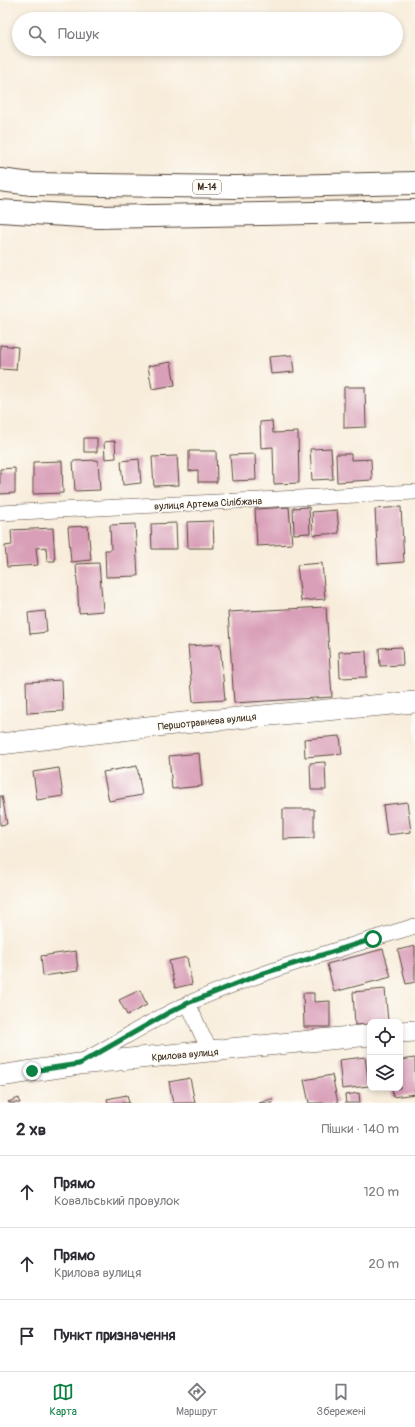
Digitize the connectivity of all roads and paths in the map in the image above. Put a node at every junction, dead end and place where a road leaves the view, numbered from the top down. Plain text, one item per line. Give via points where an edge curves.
1 (0, 180) edge
2 (415, 183) edge
3 (0, 211) edge
4 (415, 211) edge
5 (415, 492) edge
6 (0, 513) edge
7 (415, 702) edge
8 (0, 744) edge
9 (415, 926) edge
10 (188, 1003) junction
11 (415, 1030) edge
12 (403, 1032) edge
13 (367, 1035) edge
14 (212, 1052) junction
15 (79, 1064) junction
16 (0, 1076) edge

1 - 2 highway, М-14 via 32,184 235,188
3 - 4 highway via 98,217
5 - 6 street, вулиця Артема Сілібжана
7 - 8 street, Першотравнева вулиця via 183,723
9 - 10 street via 261,974
10 - 14 street
10 - 15 street
11 - 12 street
13 - 14 street, Крилова вулиця
14 - 15 street, Крилова вулиця
15 - 16 street, Крилова вулиця

